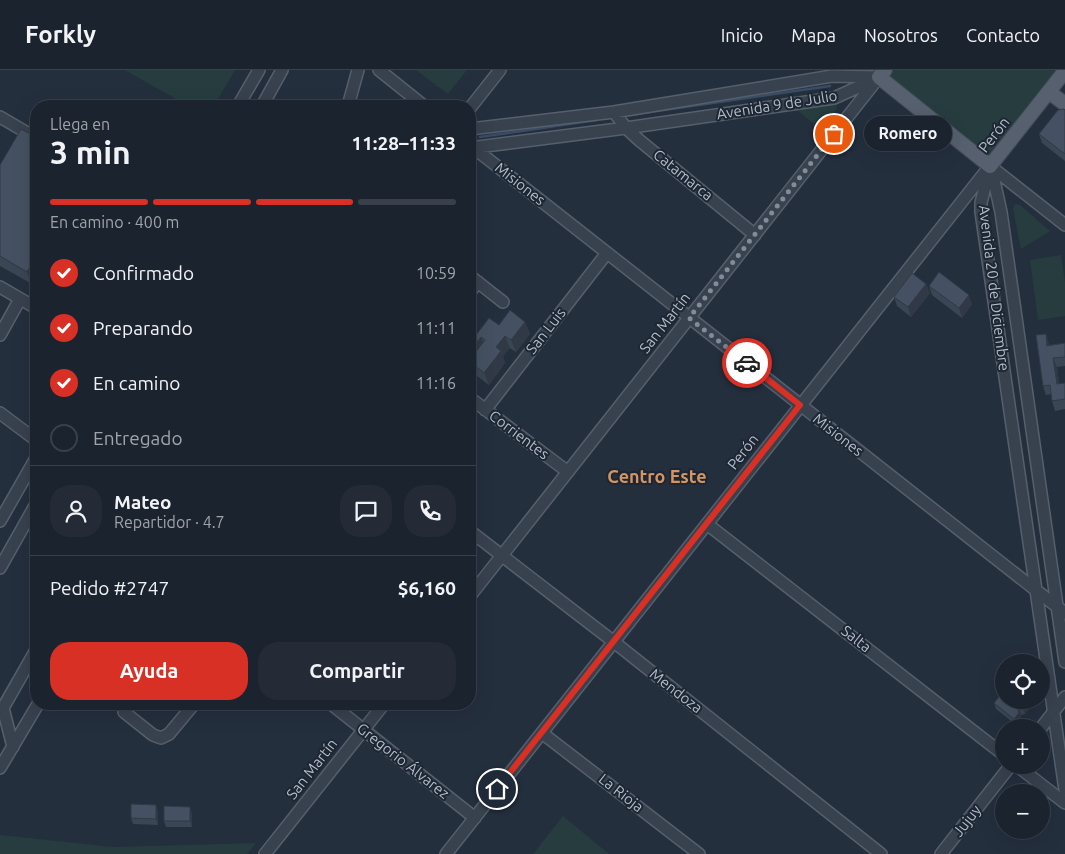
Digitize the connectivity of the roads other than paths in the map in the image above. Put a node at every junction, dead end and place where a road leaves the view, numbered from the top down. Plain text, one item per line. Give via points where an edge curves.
1 (259, 70) edge
2 (282, 70) edge
3 (358, 70) edge
4 (379, 70) edge
5 (500, 70) edge
6 (878, 72) edge
7 (1064, 74) edge
8 (1049, 92) junction
9 (242, 100) edge
10 (265, 100) edge
11 (350, 100) edge
12 (416, 100) edge
13 (476, 100) edge
14 (1065, 104) edge
15 (614, 112) junction
16 (0, 117) edge
17 (476, 128) edge
18 (626, 128) junction
19 (30, 134) edge
20 (476, 146) edge
21 (476, 151) edge
22 (990, 166) junction
23 (1065, 225) edge
24 (755, 234) junction
25 (607, 253) junction
26 (476, 281) edge
27 (0, 287) edge
28 (20, 299) junction
29 (503, 302) dead end
30 (30, 305) edge
31 (689, 318) junction
32 (0, 334) edge
33 (476, 403) edge
34 (800, 405) junction
35 (485, 410) junction
36 (0, 412) edge
37 (30, 435) edge
38 (568, 472) junction
39 (30, 477) edge
40 (30, 515) edge
41 (0, 521) edge
42 (707, 524) junction
43 (476, 536) edge
44 (502, 556) junction
45 (0, 568) edge
46 (476, 588) edge
47 (1035, 590) junction
48 (1061, 610) edge
49 (614, 642) junction
50 (30, 661) edge
51 (1065, 662) edge
52 (1065, 697) edge
53 (34, 710) edge
54 (189, 710) edge
55 (339, 710) edge
56 (379, 710) edge
57 (124, 712) dead end
58 (1053, 712) junction
59 (1048, 719) edge
60 (364, 729) junction
61 (542, 733) junction
62 (12, 747) junction
63 (995, 748) edge
64 (0, 768) edge
65 (1004, 774) edge
66 (1028, 774) edge
67 (1065, 790) edge
68 (1065, 803) edge
69 (475, 818) junction
70 (265, 854) edge
71 (446, 854) edge
72 (699, 854) edge
73 (881, 854) edge
74 (941, 854) edge

1 - 9 street
2 - 10 street
3 - 11 street
4 - 12 street
5 - 13 street
6 - 15 street, Avenida 9 de Julio via 832,76
6 - 18 street, Avenida 9 de Julio via 834,98
6 - 22 main road
6 - 24 street, San Martín
7 - 8 main road, Perón
8 - 14 main road
8 - 22 main road, Perón
15 - 17 street, Avenida 9 de Julio
15 - 18 street, Catamarca
16 - 19 street
18 - 20 street, Avenida 9 de Julio
18 - 24 street, Catamarca
21 - 25 street, Misiones
22 - 23 street
22 - 34 street, Perón
22 - 47 street, Avenida 20 de Diciembre via 981,212
22 - 48 street, Avenida 20 de Diciembre via 1003,222
24 - 31 street, San Martín
25 - 31 street, Misiones
25 - 35 street, San Luis
26 - 29 street
27 - 28 street
28 - 30 street
28 - 32 street
31 - 34 street, Misiones
31 - 38 street, San Martín
33 - 35 street, Corrientes
34 - 42 street, Perón
34 - 47 street, Misiones
35 - 38 street, Corrientes
36 - 37 street
38 - 44 street, San Martín
39 - 41 street
40 - 45 street
42 - 49 street, Perón
42 - 63 street, Salta
43 - 44 street, Mendoza
44 - 46 street, San Martín
44 - 49 street, Mendoza
47 - 48 street, Misiones
47 - 58 street, Avenida 20 de Diciembre
48 - 51 street, Avenida 20 de Diciembre
49 - 61 street, Perón
49 - 73 street, Mendoza
50 - 62 street via 3,708
52 - 58 street
53 - 62 street
54 - 57 street via 169,734 161,738
55 - 60 street, Gregorio Álvarez
56 - 60 street, San Martín
58 - 59 street
58 - 67 street, Avenida 20 de Diciembre
60 - 69 street, Gregorio Álvarez
60 - 70 street, San Martín
61 - 69 street, Perón
61 - 72 street, La Rioja
62 - 64 street
65 - 74 street, Jujuy
66 - 68 street
69 - 71 street, Perón

